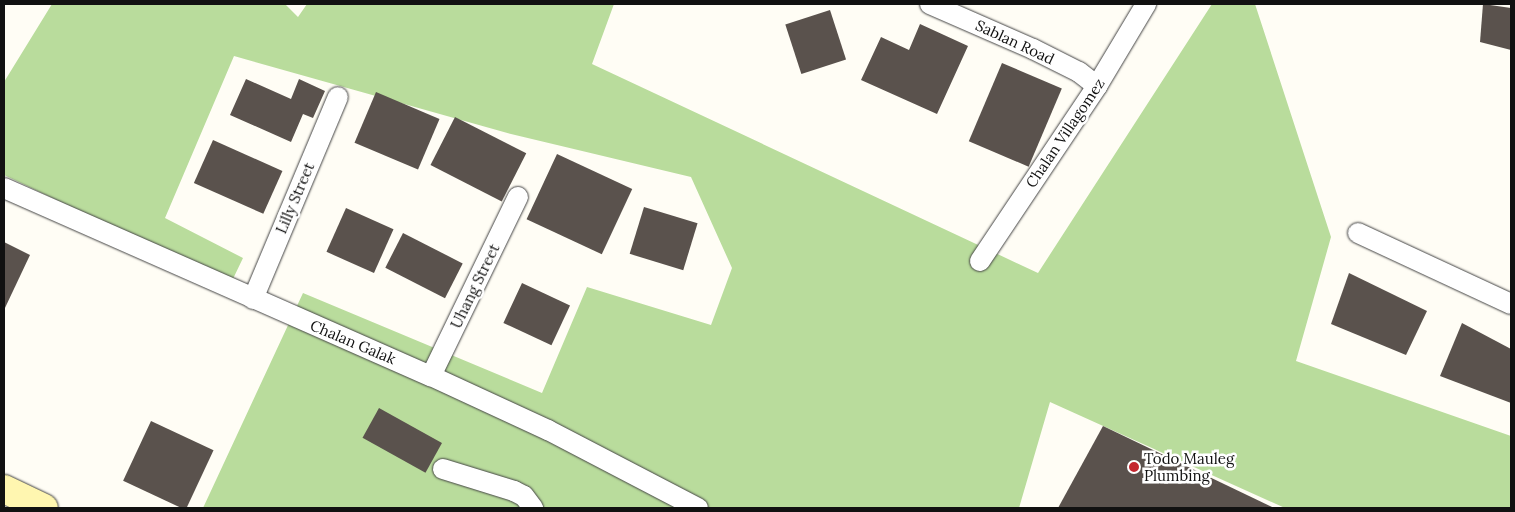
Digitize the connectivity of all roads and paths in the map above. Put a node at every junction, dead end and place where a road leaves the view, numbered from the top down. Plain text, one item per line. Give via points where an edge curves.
1 (930, 4) edge
2 (1146, 4) edge
3 (1097, 86) junction
4 (338, 97) dead end
5 (4, 188) edge
6 (518, 197) dead end
7 (1358, 232) dead end
8 (980, 261) dead end
9 (253, 299) junction
10 (1511, 304) edge
11 (432, 376) junction
12 (443, 469) dead end
13 (4, 489) edge
14 (44, 508) edge
15 (533, 508) edge
16 (698, 508) edge

1 - 3 street, Sablan Road via 1033,49 1079,72
2 - 3 street, Chalan Villagomez
3 - 8 street, Chalan Villagomez
4 - 9 street, Lilly Street
5 - 9 street, Chalan Galak
6 - 11 street, Uhang Street
7 - 10 street
9 - 11 street, Chalan Galak
11 - 16 street, Chalan Galak via 548,430
12 - 15 street via 514,491 530,501
13 - 14 main road

